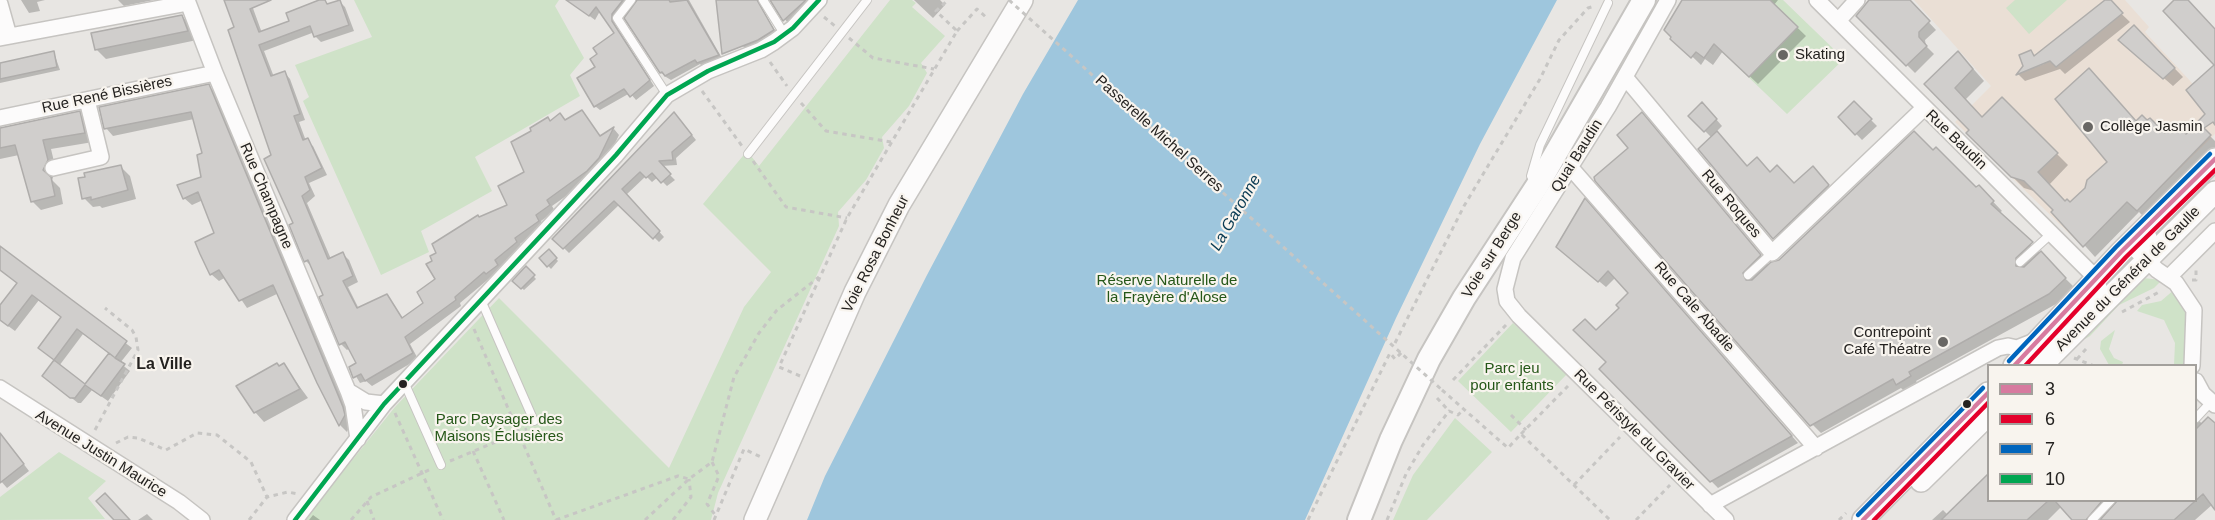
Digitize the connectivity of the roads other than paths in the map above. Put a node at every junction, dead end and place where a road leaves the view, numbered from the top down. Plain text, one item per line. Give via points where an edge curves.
1 (631, 0) edge
2 (764, 0) edge
3 (867, 0) edge
4 (1022, 0) edge
5 (1644, 0) edge
6 (1668, 0) edge
7 (1817, 0) edge
8 (1857, 0) edge
9 (187, 1) edge
10 (1608, 3) road end
11 (0, 4) edge
12 (816, 4) edge
13 (1838, 21) junction
14 (785, 35) junction
15 (4, 37) edge
16 (215, 73) junction
17 (1625, 77) junction
18 (667, 95) junction
19 (87, 100) junction
20 (1924, 108) junction
21 (0, 118) edge
22 (748, 154) road end
23 (2213, 162) edge
24 (53, 168) dead end
25 (1571, 168) junction
26 (1537, 186) junction
27 (2215, 192) edge
28 (2052, 233) junction
29 (2210, 236) edge
30 (1772, 253) junction
31 (2146, 260) junction
32 (2020, 262) dead end
33 (1748, 275) dead end
34 (2096, 278) junction
35 (2168, 282) junction
36 (481, 300) junction
37 (1517, 313) joint
38 (2039, 340) junction
39 (2070, 352) junction
40 (2016, 364) edge
41 (2045, 364) edge
42 (2192, 364) edge
43 (404, 382) junction
44 (2197, 383) edge
45 (0, 388) edge
46 (348, 391) junction
47 (1987, 395) edge
48 (2214, 402) edge
49 (384, 404) junction
50 (1987, 417) edge
51 (2197, 417) edge
52 (534, 421) road end
53 (357, 439) junction
54 (1816, 448) junction
55 (441, 465) road end
56 (2110, 502) edge
57 (1710, 505) junction
58 (202, 520) edge
59 (295, 520) edge
60 (755, 520) edge
61 (1359, 520) edge
62 (1726, 520) edge
63 (1863, 520) edge
64 (1882, 520) edge
65 (2092, 520) edge

1 - 18 lane via 617,18
2 - 14 lane
3 - 22 lane
4 - 60 main road, Voie Rosa Bonheur via 899,205 855,292
5 - 26 main road, Voie sur Berge
6 - 17 street, Quai Baudin
7 - 13 street, Rue Baudin
8 - 13 street
9 - 15 street
9 - 16 street, Rue Champagne
10 - 26 lane via 1540,145 1531,176
11 - 15 street
12 - 14 street
13 - 20 street, Rue Baudin
14 - 18 street via 761,50 693,78
16 - 19 street, Rue René Bissières
16 - 46 street, Rue Champagne
17 - 25 street, Quai Baudin
17 - 30 street, Rue Roques
18 - 36 street
19 - 21 street, Rue René Bissières
19 - 24 street via 100,157
20 - 28 street, Rue Baudin
20 - 30 street, Rue Roques
23 - 31 street via 2201,186 2136,250
23 - 34 main road, Avenue du Général de Gaulle
25 - 37 street, Quai Baudin via 1513,258 1505,290
25 - 54 street, Rue Cale Abadie
26 - 61 main road, Voie sur Berge via 1464,298 1430,359 1391,440
27 - 31 main road, Avenue du Général de Gaulle
28 - 32 lane
28 - 34 street, Rue Baudin
29 - 35 street
30 - 33 lane
31 - 35 street
31 - 39 main road, Avenue du Général de Gaulle via 2113,307
34 - 38 main road, Avenue du Général de Gaulle
34 - 39 street via 2100,291 2073,322
35 - 42 street via 2182,289 2194,310
36 - 43 street
36 - 52 lane
37 - 57 street, Rue Péristyle du Gravier
38 - 40 main road, Avenue du Général de Gaulle
38 - 54 street via 2017,348 1998,348
39 - 41 main road, Avenue du Général de Gaulle
43 - 49 street
43 - 55 lane
44 - 48 street
45 - 58 street, Avenue Justin Maurice
46 - 49 street via 366,402
46 - 53 street, Rue Champagne
47 - 63 main road
48 - 51 lane
49 - 53 street
50 - 64 main road
53 - 59 street
54 - 57 street
56 - 65 lane
57 - 62 street, Rue Péristyle du Gravier

